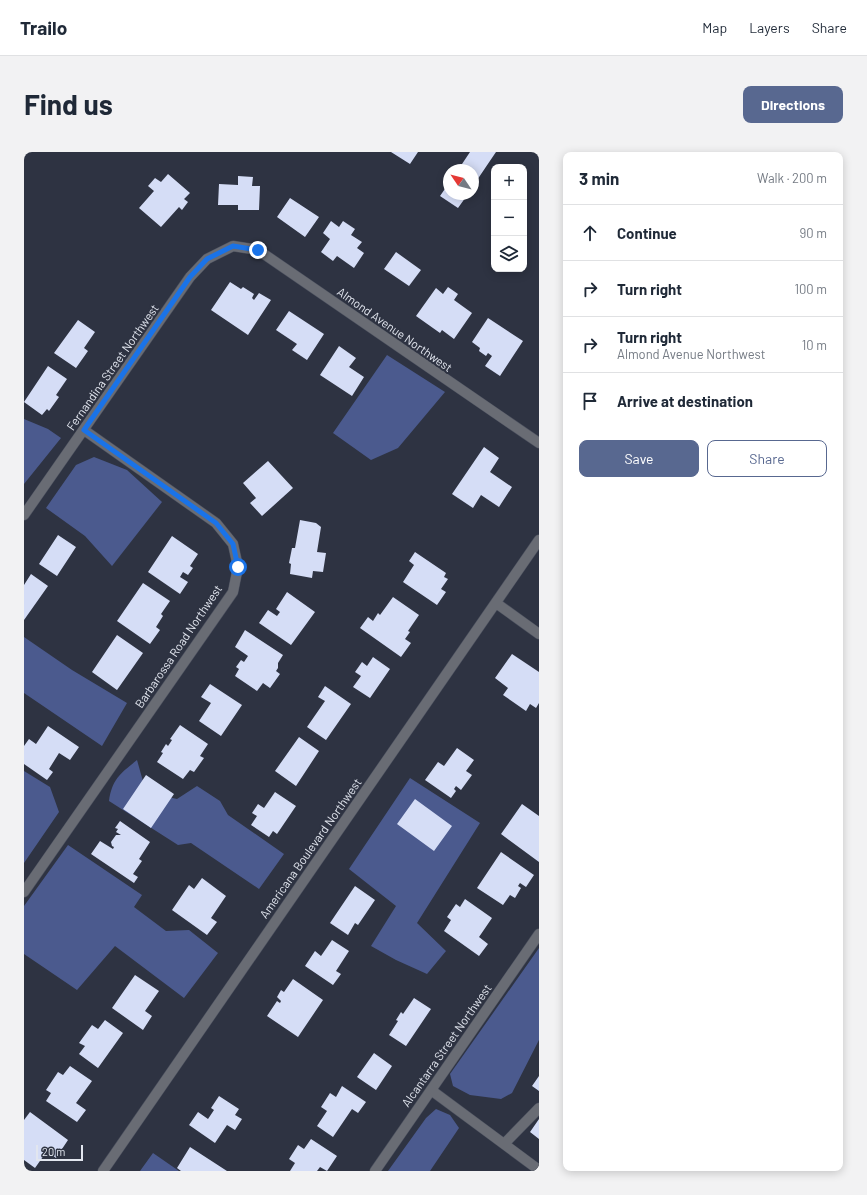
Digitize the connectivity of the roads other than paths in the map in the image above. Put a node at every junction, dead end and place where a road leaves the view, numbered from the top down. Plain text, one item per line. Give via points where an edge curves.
1 (233, 246) joint
2 (84, 430) junction
3 (539, 443) edge
4 (24, 515) edge
5 (539, 540) edge
6 (496, 603) junction
7 (539, 634) edge
8 (24, 892) edge
9 (539, 934) edge
10 (431, 1090) junction
11 (539, 1108) edge
12 (504, 1144) junction
13 (539, 1170) edge
14 (103, 1171) edge
15 (375, 1171) edge

1 - 2 street, Fernandina Street Northwest via 207,259 190,277
1 - 3 street, Almond Avenue Northwest via 258,250
2 - 4 street, Fernandina Street Northwest
2 - 8 street, Barbarossa Road Northwest via 216,523 233,544 238,567 233,592
5 - 6 street, Americana Boulevard Northwest
6 - 7 street
6 - 14 street, Americana Boulevard Northwest
9 - 10 street, Alcantarra Street Northwest
10 - 12 street
10 - 15 street, Alcantarra Street Northwest
11 - 12 street
12 - 13 street

